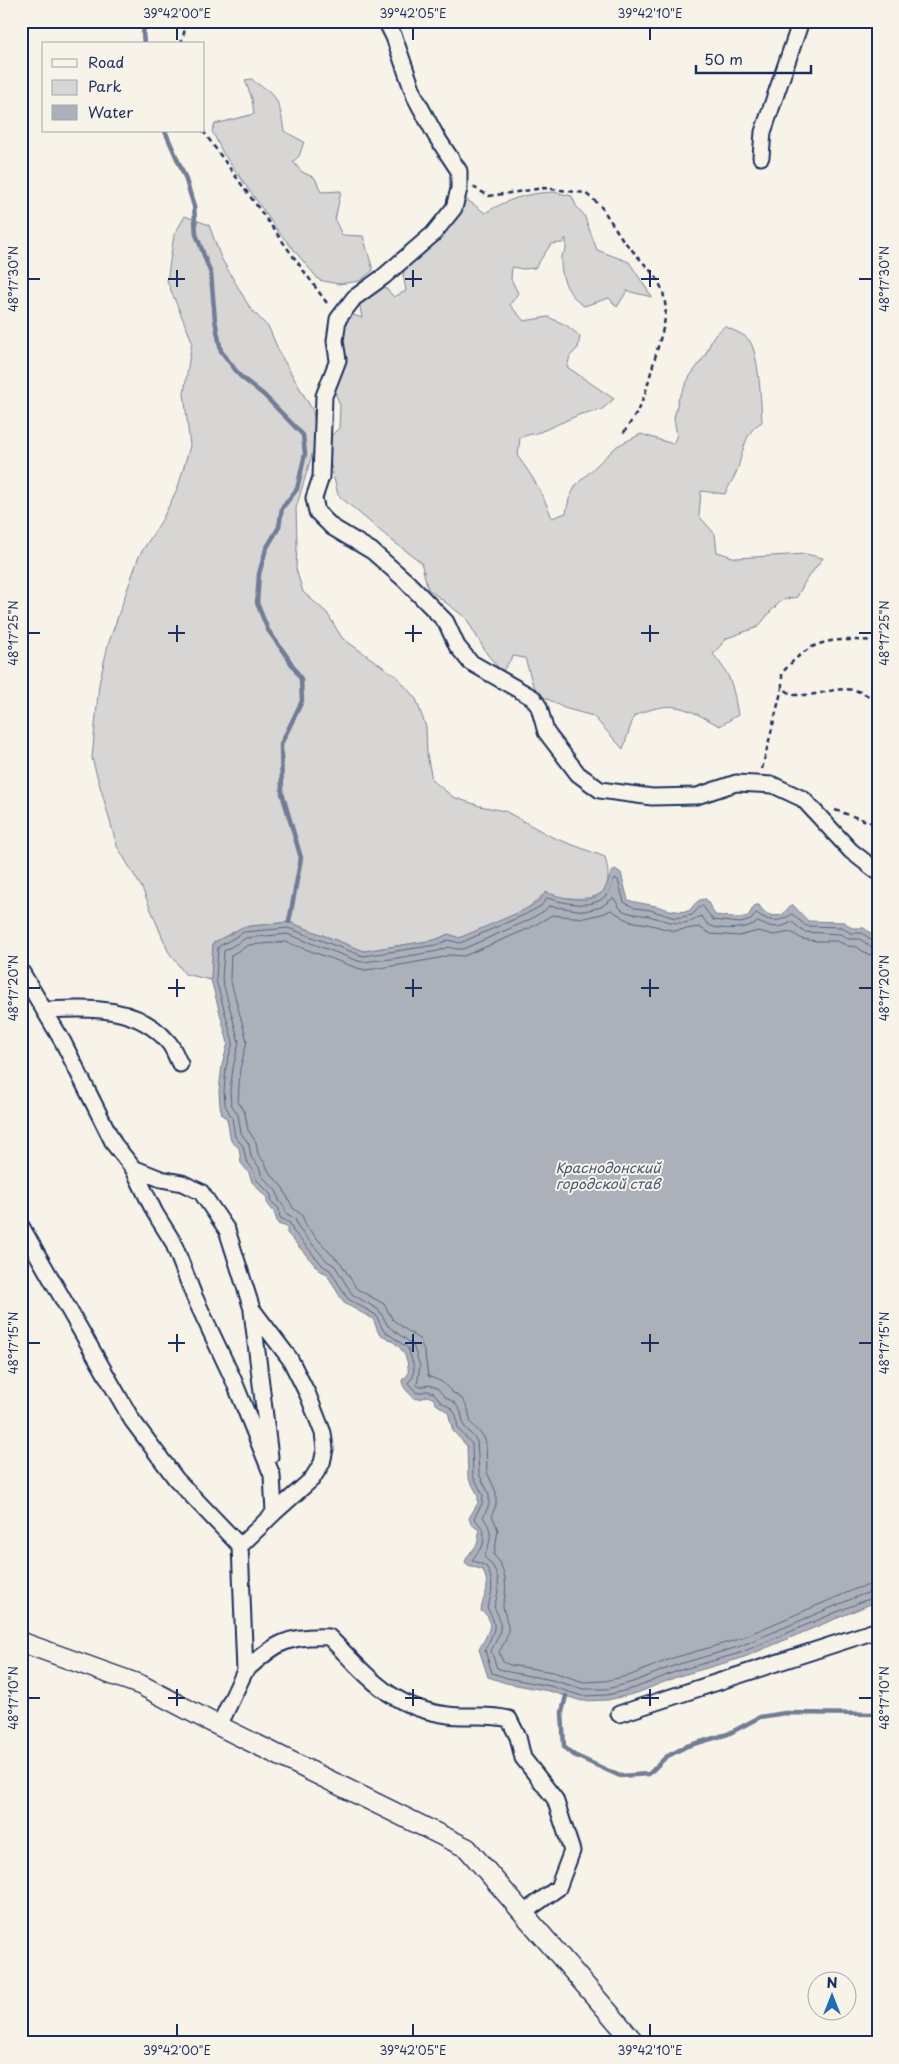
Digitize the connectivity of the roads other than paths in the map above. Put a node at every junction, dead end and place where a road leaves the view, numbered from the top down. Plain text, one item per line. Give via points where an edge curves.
1 (386, 21) edge
2 (801, 21) edge
3 (761, 157) dead end
4 (878, 872) edge
5 (21, 971) edge
6 (45, 1010) junction
7 (180, 1064) dead end
8 (133, 1168) junction
9 (21, 1226) edge
10 (252, 1309) junction
11 (272, 1475) junction
12 (274, 1513) junction
13 (240, 1546) junction
14 (878, 1630) edge
15 (21, 1642) edge
16 (245, 1671) junction
17 (619, 1714) dead end
18 (219, 1726) junction
19 (523, 1913) junction
20 (635, 2043) edge

1 - 4 street via 415,97 459,171 459,189 454,208 433,234 354,298 338,319 335,341 338,360 324,396 321,478 314,498 317,512 332,526 372,551 406,582 446,622 457,646 470,662 532,698 539,707 546,732 578,774 600,790 652,797 696,796 736,783 773,785 803,799 851,851
2 - 3 street via 763,132
5 - 6 street
6 - 7 street via 89,1008 121,1012 148,1025 169,1043
6 - 8 street via 114,1144
8 - 10 street via 201,1192 226,1230
8 - 11 street via 173,1242
9 - 13 street via 132,1420 176,1479
10 - 11 street
10 - 12 street via 290,1359 308,1394 323,1433 325,1449 322,1463 312,1479
11 - 12 street
12 - 13 street
13 - 16 street
14 - 17 street
15 - 18 main road via 141,1685
16 - 18 street
16 - 19 street via 265,1652 283,1641 304,1636 329,1637 389,1695 424,1712 450,1716 492,1715 509,1719 523,1758 555,1799 572,1851 558,1888
18 - 19 main road via 467,1848
19 - 20 main road

